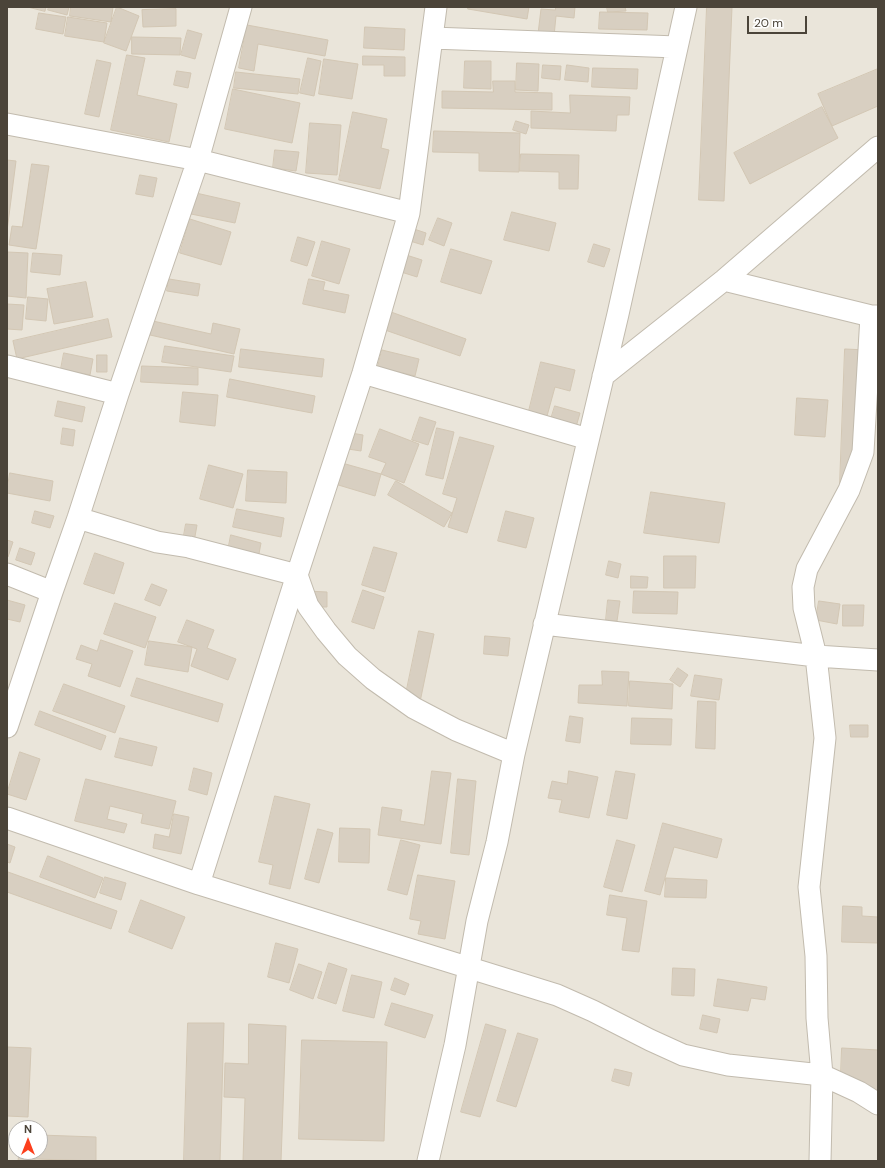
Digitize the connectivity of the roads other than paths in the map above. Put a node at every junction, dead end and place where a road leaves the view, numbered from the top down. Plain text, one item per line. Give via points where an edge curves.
1 (241, 7) edge
2 (436, 7) edge
3 (686, 7) edge
4 (432, 38) junction
5 (677, 47) junction
6 (7, 124) edge
7 (878, 147) edge
8 (198, 160) junction
9 (409, 213) junction
10 (724, 280) junction
11 (874, 316) edge
12 (7, 366) edge
13 (364, 373) junction
14 (603, 376) junction
15 (118, 394) junction
16 (588, 440) junction
17 (78, 518) junction
18 (7, 574) edge
19 (297, 575) junction
20 (52, 592) junction
21 (544, 624) junction
22 (816, 656) junction
23 (878, 660) edge
24 (7, 727) edge
25 (514, 754) junction
26 (7, 818) edge
27 (200, 884) junction
28 (469, 968) junction
29 (822, 1075) junction
30 (878, 1104) edge
31 (428, 1161) edge
32 (820, 1161) edge

1 - 8 street
2 - 4 street
3 - 5 street
4 - 5 street
4 - 9 street
5 - 14 street
6 - 8 street
7 - 10 street
8 - 9 street
8 - 15 street
9 - 13 street
10 - 11 street
10 - 14 street
11 - 22 street via 863,452 849,490 807,568 803,587 804,608
12 - 15 street
13 - 16 street
13 - 19 street
14 - 16 street
15 - 17 street
16 - 21 street
17 - 19 street via 157,542 189,547
17 - 20 street
18 - 20 street
19 - 25 street via 308,606 326,631 347,656 373,679 414,708 456,730
19 - 27 street
20 - 24 street
21 - 22 street
21 - 25 street
22 - 23 street
22 - 29 street via 825,738 809,887 816,956 817,1018
25 - 28 street
26 - 27 street
27 - 28 street
28 - 29 street via 557,995 683,1056 728,1065
28 - 31 street via 455,1045
29 - 30 street
29 - 32 street

